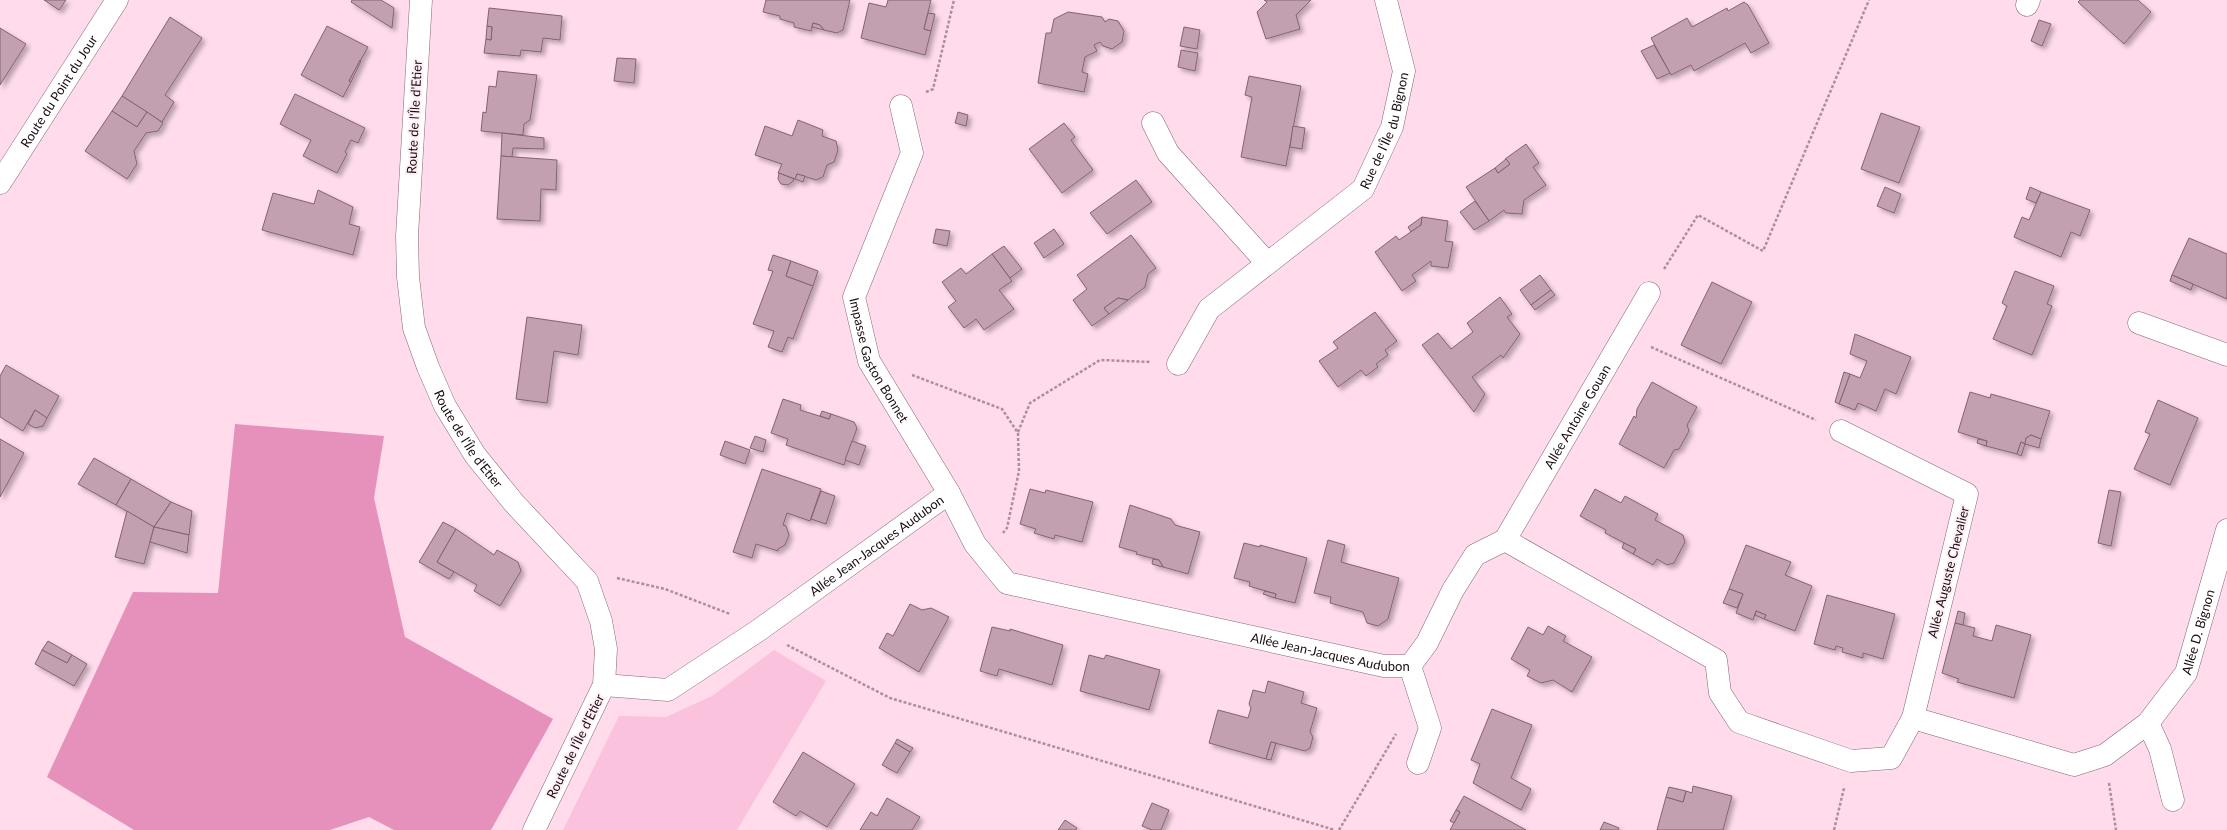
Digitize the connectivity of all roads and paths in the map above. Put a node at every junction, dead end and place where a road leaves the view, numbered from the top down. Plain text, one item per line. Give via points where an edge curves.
1 (117, 0) edge
2 (421, 0) edge
3 (954, 0) edge
4 (1386, 0) edge
5 (1869, 0) edge
6 (901, 106) joint
7 (1153, 123) dead end
8 (0, 183) edge
9 (1266, 263) junction
10 (1649, 293) joint
11 (2139, 323) dead end
12 (1624, 335) junction
13 (2227, 355) edge
14 (869, 361) junction
15 (1178, 364) joint
16 (1841, 431) joint
17 (1018, 433) junction
18 (949, 493) junction
19 (2227, 530) edge
20 (1504, 540) junction
21 (986, 558) junction
22 (587, 581) junction
23 (759, 630) junction
24 (1410, 666) junction
25 (604, 685) junction
26 (1420, 694) junction
27 (1913, 718) junction
28 (2148, 723) junction
29 (2105, 755) junction
30 (1851, 761) junction
31 (1418, 763) dead end
32 (2173, 800) dead end
33 (534, 830) edge
34 (1335, 830) edge
35 (1339, 830) edge
36 (1834, 830) edge
37 (2116, 830) edge

1 - 8 street, Route du Point du Jour
2 - 22 street, Route de l'Île d'Etier via 407,236 408,277 414,328 445,406 475,455 514,503
3 - 6 path via 933,88
4 - 9 street, Rue de l'Île du Bignon via 1404,71 1392,127 1363,189
5 - 10 path via 1763,251 1698,215
6 - 14 street, Impasse Gaston Bonnet via 912,154 854,297
7 - 9 street via 1168,153
9 - 15 street, Rue de l'Île du Bignon via 1209,309
10 - 12 street, Allée Antoine Gouan
11 - 13 street
12 - 16 path
12 - 20 street, Allée Antoine Gouan
14 - 17 path via 930,380 1002,409
14 - 18 street, Impasse Gaston Bonnet
15 - 17 path via 1100,360 1030,403
16 - 27 street, Allée Auguste Chevalier via 1967,494
17 - 21 path via 1019,471 1007,528
18 - 21 street, Allée Jean-Jacques Audubon via 975,544
18 - 23 street, Allée Jean-Jacques Audubon
19 - 28 street, Allée D. Bignon via 2186,673
20 - 24 street, Allée Jean-Jacques Audubon via 1475,555 1452,590 1427,643
20 - 30 street via 1716,660 1720,693 1739,722
21 - 24 street, Allée Jean-Jacques Audubon via 1007,582 1301,649 1384,666
22 - 23 path via 620,578 665,589 722,609
22 - 25 street, Route de l'Île d'Etier via 601,621 606,649
23 - 25 street, Allée Jean-Jacques Audubon via 668,690
23 - 34 path via 890,698
24 - 26 street
25 - 33 street, Route de l'Île d'Etier
26 - 31 street via 1430,728
26 - 35 path
27 - 29 street via 2074,765
27 - 30 street via 1891,758
28 - 29 street
28 - 32 street via 2160,749
29 - 37 path
30 - 36 path

